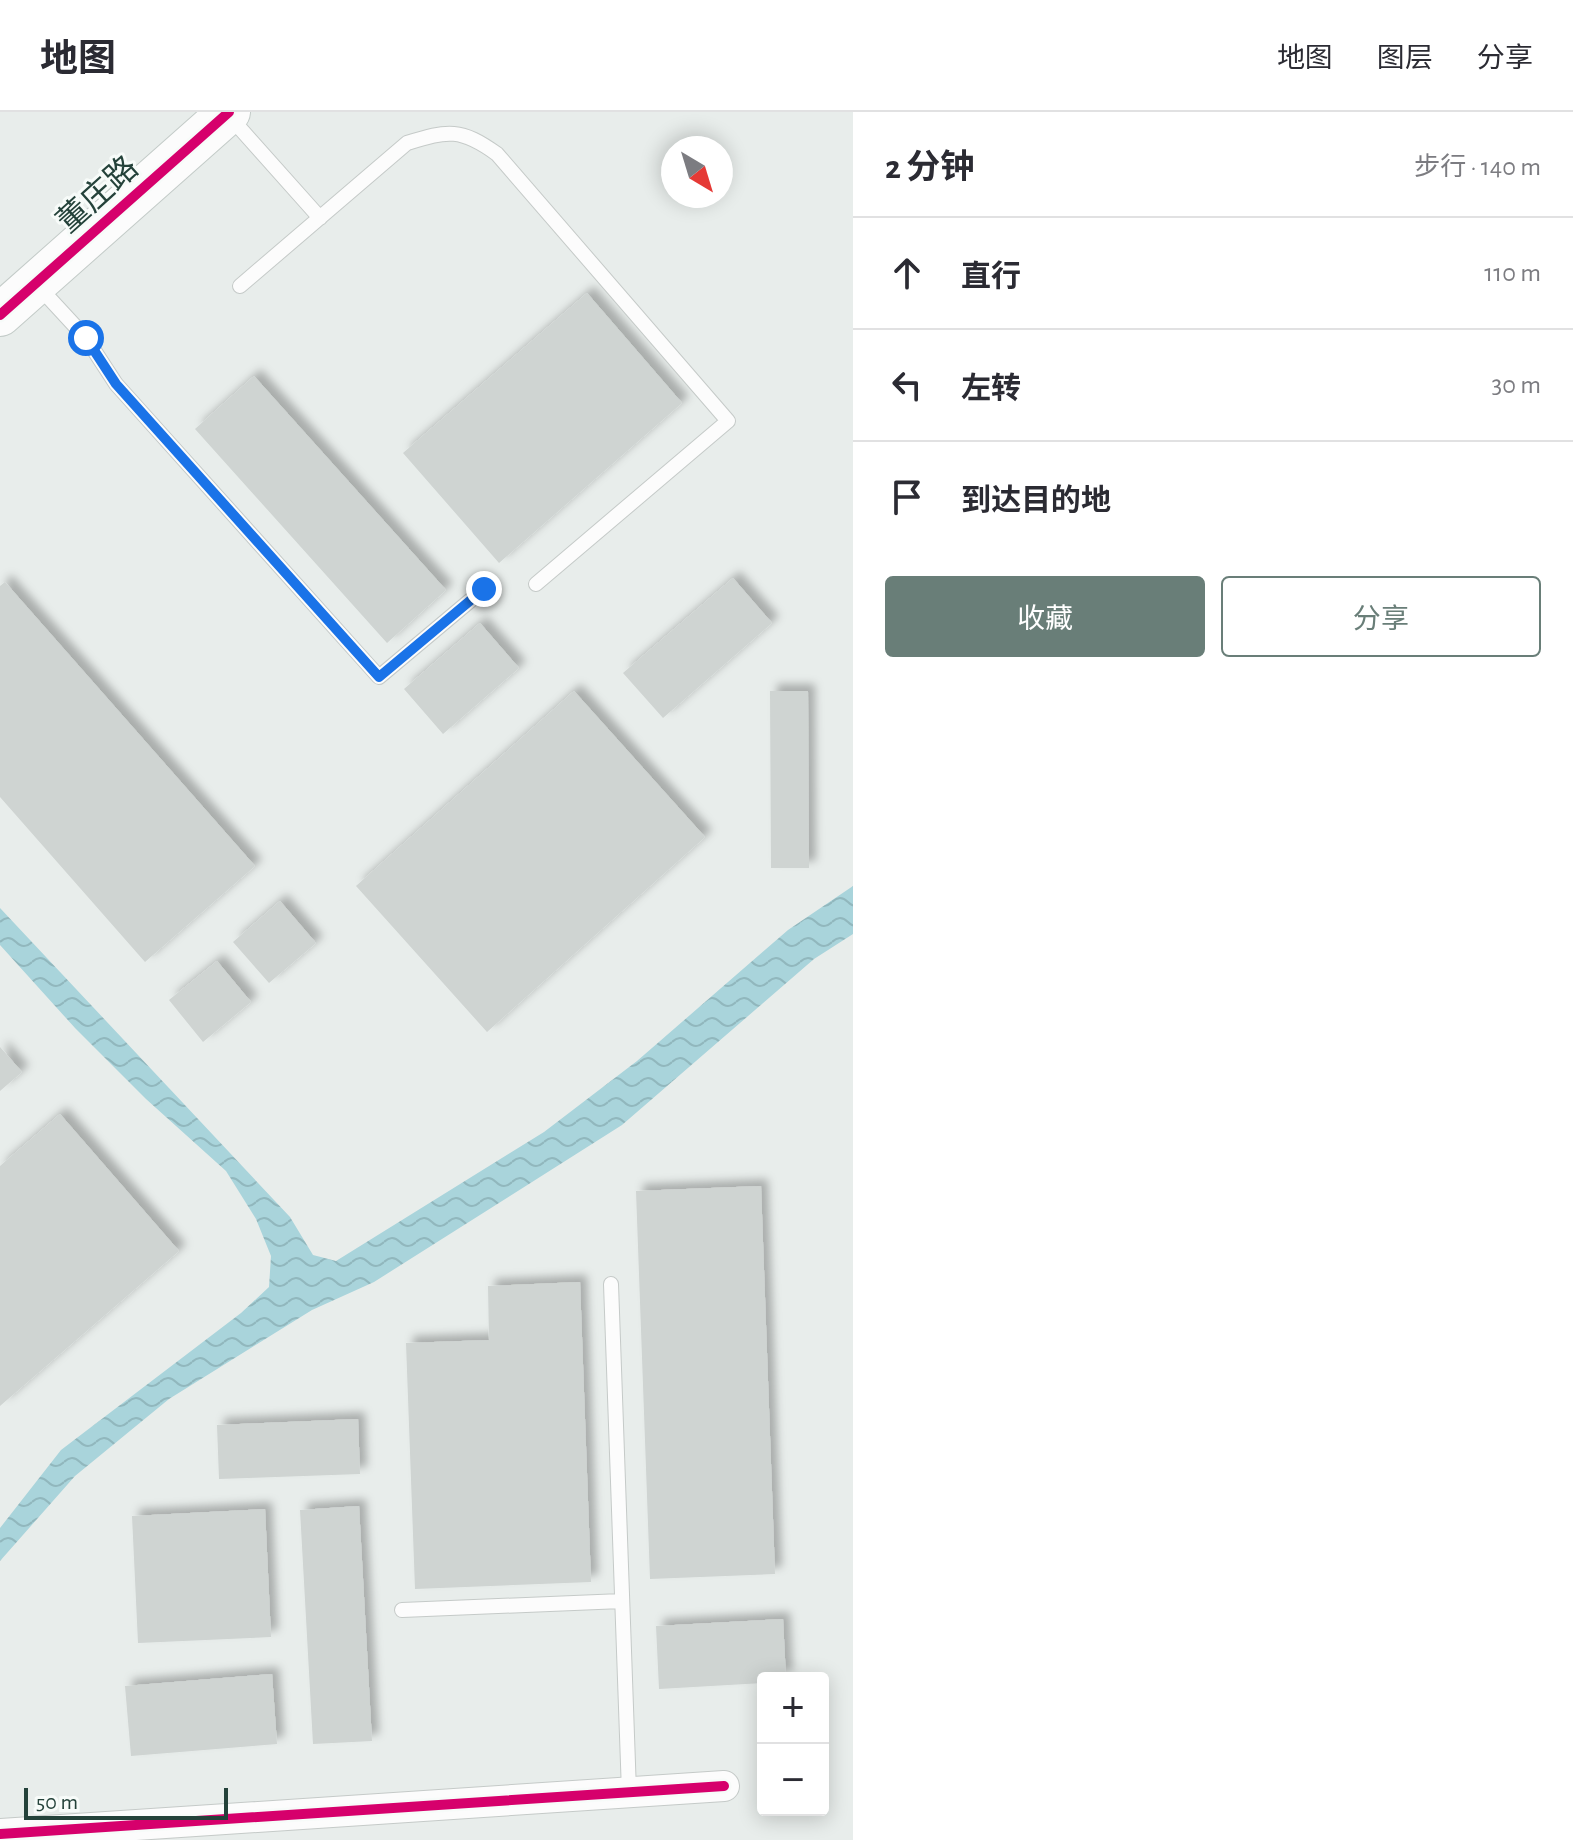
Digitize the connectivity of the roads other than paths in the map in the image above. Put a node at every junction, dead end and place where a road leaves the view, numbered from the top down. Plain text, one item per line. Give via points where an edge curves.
1 (228, 113) edge
2 (320, 218) junction
3 (35, 283) junction
4 (240, 286) dead end
5 (0, 315) edge
6 (536, 584) dead end
7 (484, 589) dead end
8 (611, 1284) dead end
9 (622, 1601) junction
10 (402, 1610) dead end
11 (724, 1786) dead end
12 (629, 1792) junction
13 (0, 1834) edge

1 - 2 lane
1 - 3 street, 董庄路
2 - 4 lane
2 - 6 lane via 407,143 441,132 473,137 497,154 728,421
3 - 5 street, 董庄路
3 - 7 lane via 86,338 116,384 379,677
8 - 9 lane
9 - 10 lane
9 - 12 lane
11 - 12 street
12 - 13 street

